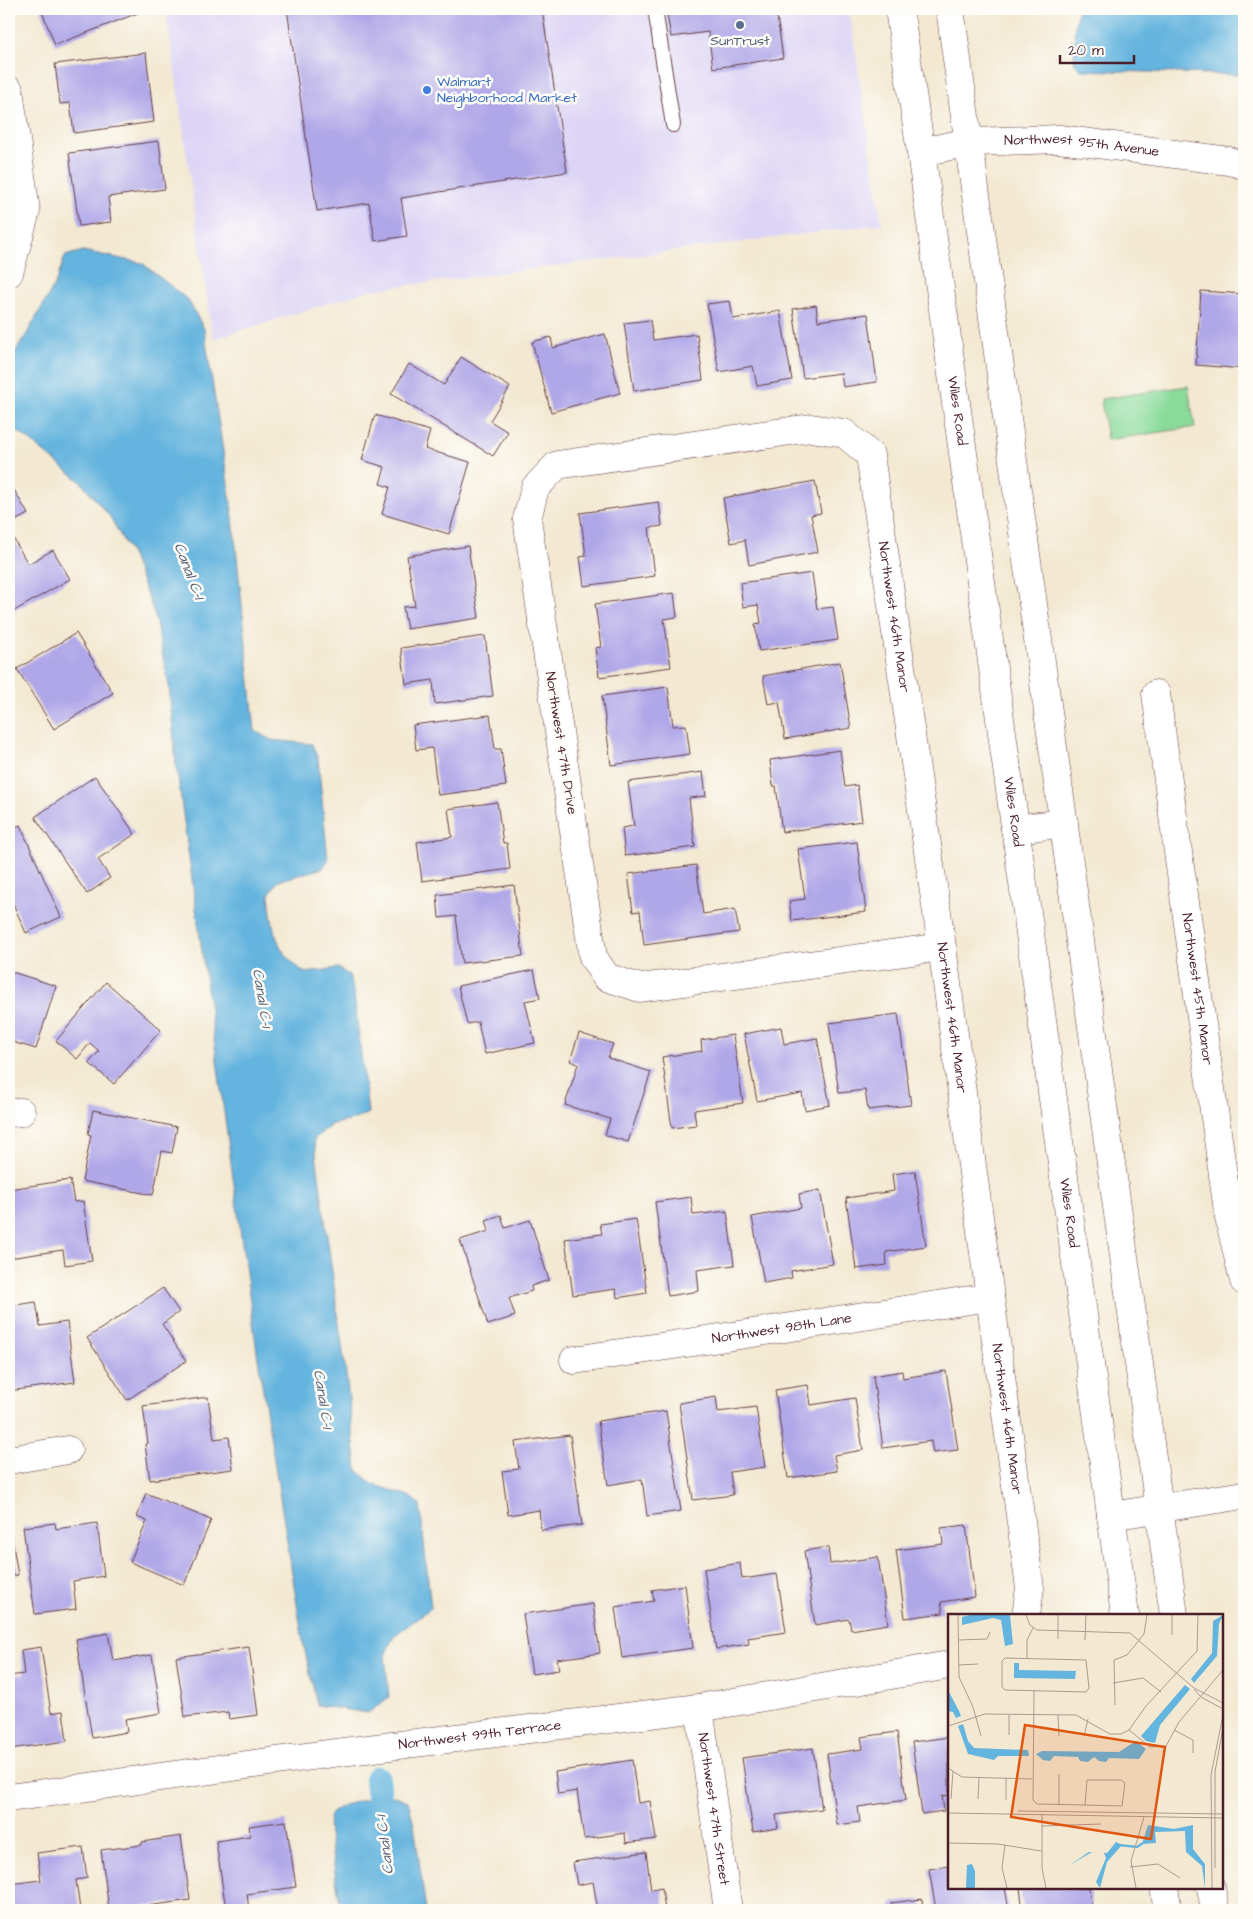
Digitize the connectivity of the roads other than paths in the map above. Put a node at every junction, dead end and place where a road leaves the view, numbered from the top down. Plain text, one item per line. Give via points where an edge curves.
1 (655, 9) edge
2 (899, 9) edge
3 (950, 9) edge
4 (9, 90) edge
5 (673, 126) dead end
6 (970, 142) junction
7 (921, 152) junction
8 (1244, 165) edge
9 (9, 273) edge
10 (844, 433) joint
11 (1156, 694) dead end
12 (1064, 824) junction
13 (1015, 829) junction
14 (942, 947) junction
15 (1244, 1281) edge
16 (990, 1297) junction
17 (574, 1360) dead end
18 (68, 1450) dead end
19 (9, 1460) edge
20 (1244, 1495) edge
21 (1159, 1508) junction
22 (1111, 1516) junction
23 (1026, 1614) edge
24 (1125, 1614) edge
25 (1174, 1614) edge
26 (948, 1665) edge
27 (699, 1708) junction
28 (9, 1798) edge
29 (1164, 1889) edge
30 (1212, 1889) edge
31 (728, 1910) edge
32 (1168, 1910) edge
33 (1215, 1910) edge

1 - 5 lane
2 - 7 street, Wiles Road
3 - 6 street
4 - 9 street via 26,211
6 - 7 street, Northwest 95th Avenue
6 - 8 street, Northwest 95th Avenue via 1059,139
6 - 12 street
7 - 13 street, Wiles Road
10 - 14 street, Northwest 46th Manor via 870,454
10 - 14 street, Northwest 47th Drive via 811,428 557,465 535,488 527,519 593,957 606,977 640,988
11 - 15 street, Northwest 45th Manor via 1229,1218
12 - 13 street
12 - 21 street
13 - 22 street, Wiles Road
14 - 16 street, Northwest 46th Manor
16 - 17 street, Northwest 98th Lane
16 - 23 street, Northwest 46th Manor via 1030,1588
18 - 19 street
20 - 21 street
21 - 22 street
21 - 25 street
22 - 24 street, Wiles Road
26 - 27 street, Northwest 99th Terrace
27 - 28 street, Northwest 99th Terrace via 334,1753
27 - 31 street, Northwest 47th Street
29 - 32 street
30 - 33 street

